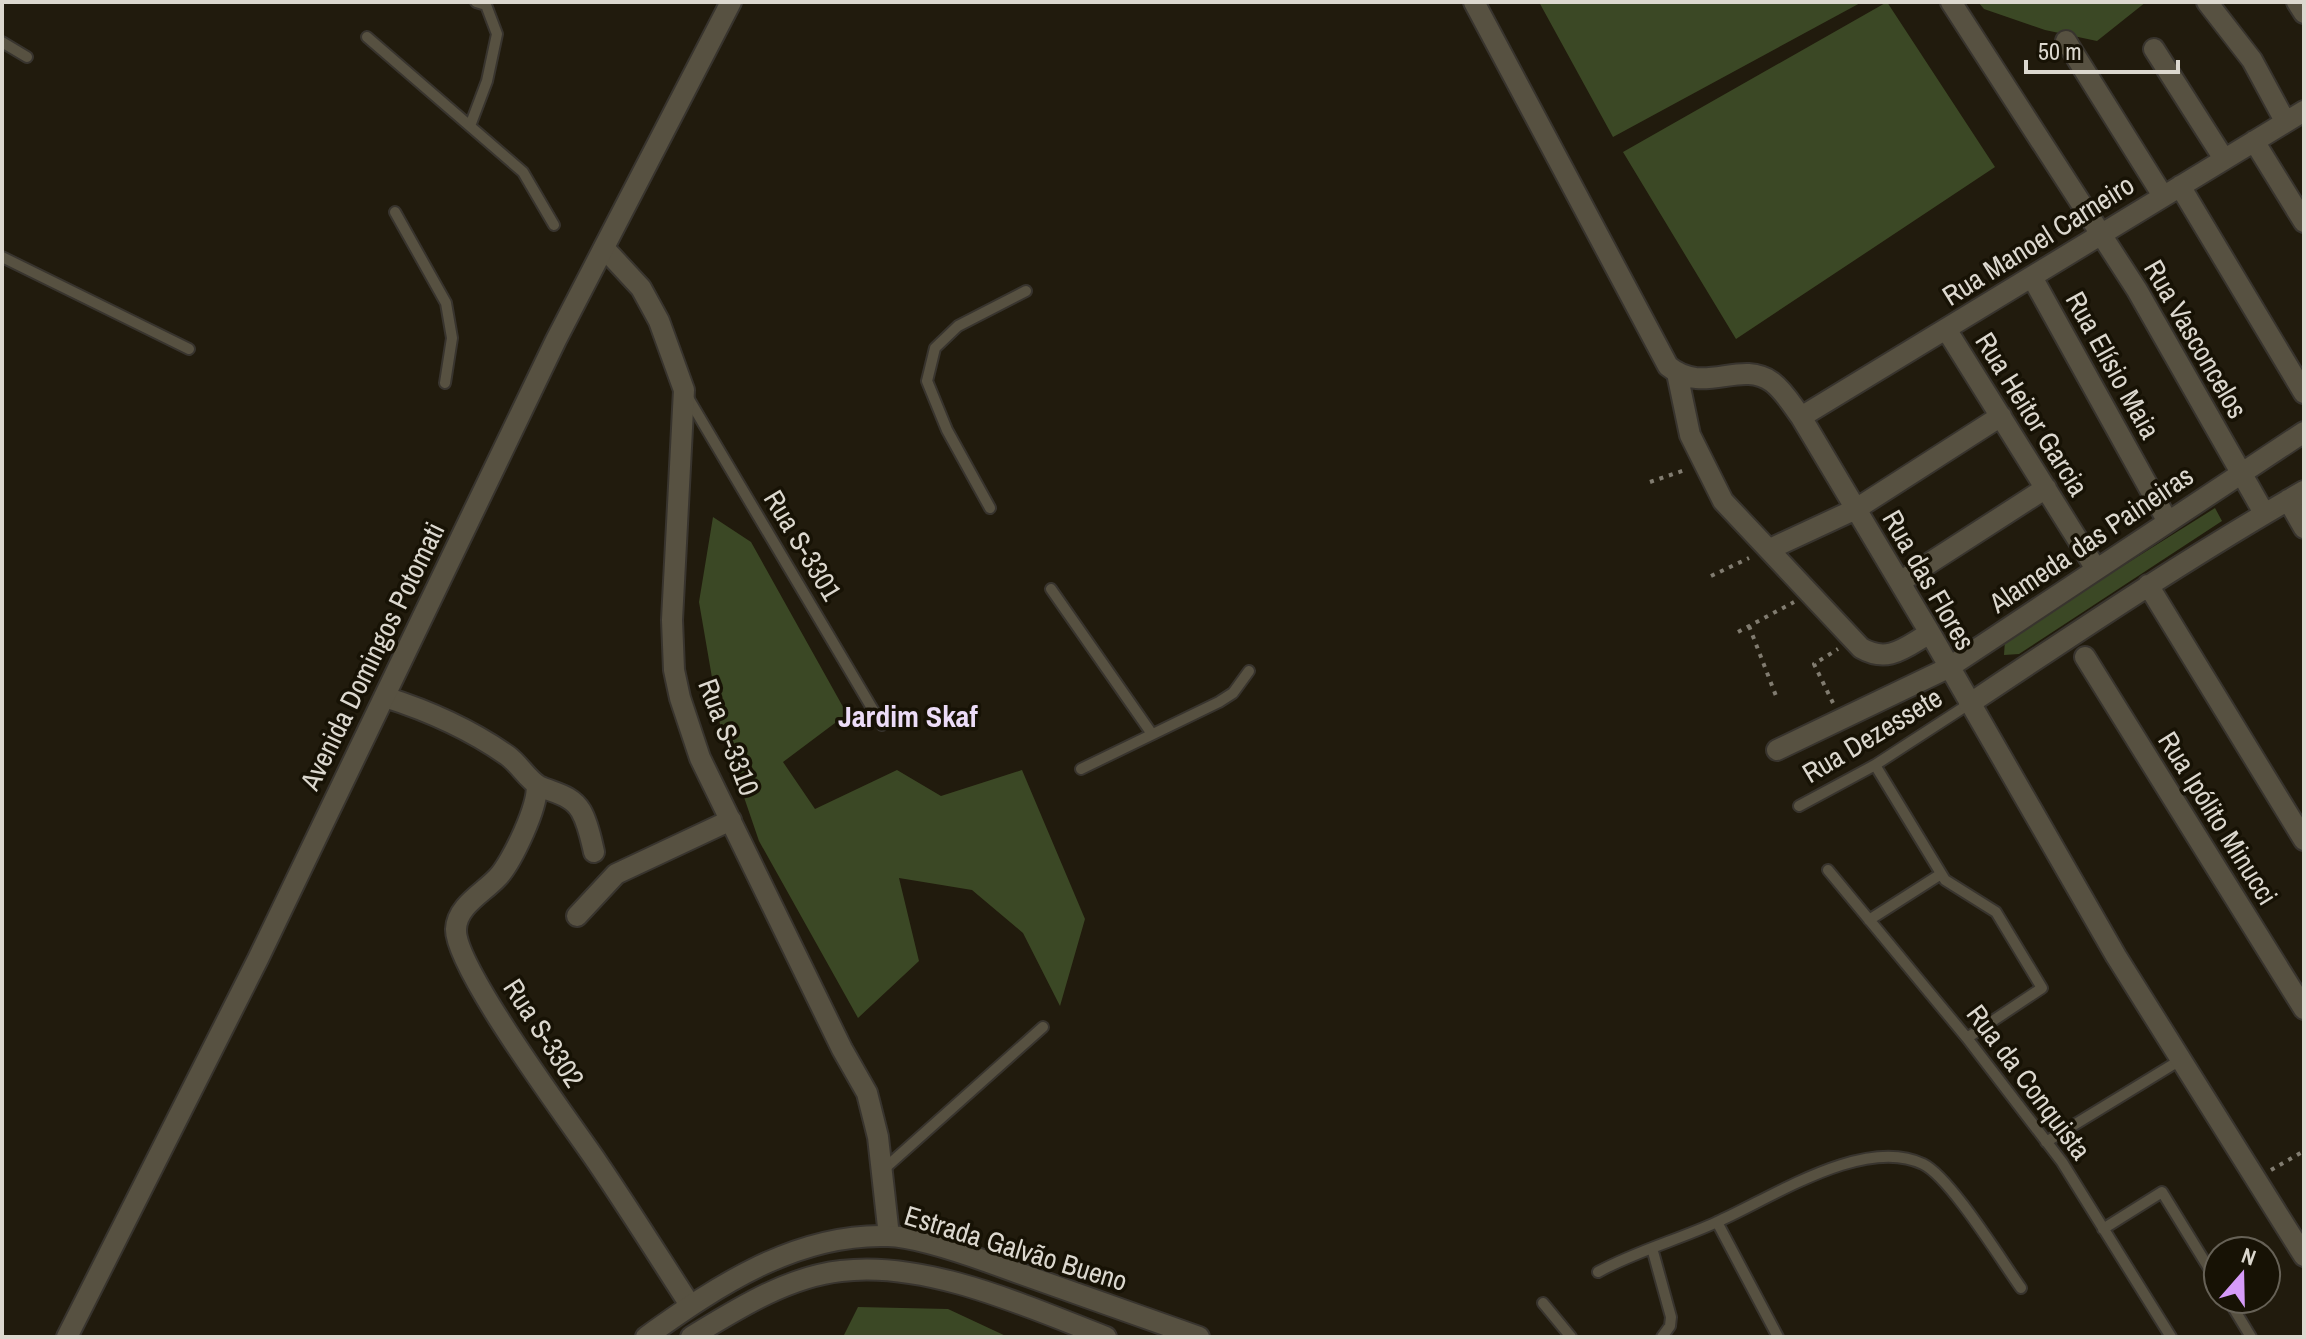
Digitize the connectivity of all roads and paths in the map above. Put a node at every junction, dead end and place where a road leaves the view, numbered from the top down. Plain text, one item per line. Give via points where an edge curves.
1 (476, 2) edge
2 (731, 2) edge
3 (1474, 2) edge
4 (1951, 2) edge
5 (2207, 2) edge
6 (2297, 2) edge
7 (2304, 13) edge
8 (367, 37) dead end
9 (2066, 41) dead end
10 (2, 42) edge
11 (2154, 49) dead end
12 (27, 57) dead end
13 (2304, 111) edge
14 (2285, 121) junction
15 (470, 126) junction
16 (2254, 141) junction
17 (2224, 159) junction
18 (2172, 191) junction
19 (395, 212) dead end
20 (2304, 222) edge
21 (554, 225) dead end
22 (2101, 235) junction
23 (604, 248) junction
24 (2, 257) edge
25 (2032, 277) junction
26 (1026, 291) dead end
27 (1946, 329) junction
28 (189, 349) dead end
29 (1677, 373) junction
30 (445, 383) dead end
31 (684, 390) junction
32 (2304, 393) edge
33 (2001, 416) junction
34 (1801, 417) junction
35 (2304, 432) edge
36 (1702, 464) junction
37 (2241, 472) junction
38 (1650, 482) dead end
39 (2046, 488) junction
40 (2296, 496) edge
41 (990, 508) dead end
42 (1856, 509) junction
43 (2264, 513) junction
44 (2168, 522) junction
45 (2304, 528) edge
46 (1770, 549) junction
47 (2096, 569) junction
48 (1711, 576) dead end
49 (1900, 582) junction
50 (2148, 585) junction
51 (1051, 589) dead end
52 (1811, 593) junction
53 (1749, 626) junction
54 (1738, 632) dead end
55 (1930, 633) junction
56 (1854, 640) junction
57 (2085, 657) dead end
58 (1948, 668) junction
59 (1249, 671) dead end
60 (1776, 696) dead end
61 (385, 697) junction
62 (1969, 704) junction
63 (1841, 719) junction
64 (882, 725) dead end
65 (1152, 734) junction
66 (1777, 750) dead end
67 (1875, 765) junction
68 (1081, 769) dead end
69 (536, 785) junction
70 (1799, 806) dead end
71 (731, 820) junction
72 (2304, 840) edge
73 (594, 852) dead end
74 (1828, 870) dead end
75 (1941, 874) junction
76 (577, 916) dead end
77 (1869, 920) junction
78 (2304, 1009) edge
79 (1043, 1027) dead end
80 (1967, 1038) junction
81 (2182, 1059) junction
82 (2046, 1142) junction
83 (2304, 1151) edge
84 (884, 1169) junction
85 (2257, 1178) junction
86 (1717, 1222) junction
87 (2103, 1229) junction
88 (889, 1236) junction
89 (1652, 1248) junction
90 (2304, 1256) edge
91 (2202, 1257) edge
92 (1598, 1272) dead end
93 (2021, 1288) dead end
94 (1543, 1303) dead end
95 (690, 1305) junction
96 (2238, 1315) edge
97 (67, 1337) edge
98 (646, 1337) edge
99 (691, 1337) edge
100 (1106, 1337) edge
101 (1199, 1337) edge
102 (1571, 1337) edge
103 (1662, 1337) edge
104 (1778, 1337) edge
105 (2171, 1337) edge
106 (2251, 1337) edge

1 - 15 lane via 486,5 497,34
2 - 23 street, Avenida Domingos Potomati
3 - 29 street via 1662,356
4 - 22 street, Rua Vasconcelos
5 - 14 street via 2252,60
6 - 7 street
8 - 15 lane
9 - 18 street
10 - 12 lane
11 - 17 street
13 - 14 street, Rua Manoel Carneiro
14 - 16 street, Rua Manoel Carneiro
15 - 21 lane via 523,172
16 - 17 street, Rua Manoel Carneiro
16 - 20 street
17 - 18 street, Rua Manoel Carneiro
18 - 22 street, Rua Manoel Carneiro
18 - 32 street
19 - 30 lane via 446,303 452,338
22 - 25 street, Rua Manoel Carneiro
22 - 37 street, Rua Vasconcelos
23 - 31 street, Rua S-3310 via 641,288
23 - 61 street, Avenida Domingos Potomati
24 - 28 lane
25 - 27 street, Rua Manoel Carneiro
25 - 44 street, Rua Elísio Maia
26 - 41 lane via 958,326 935,348 927,381
27 - 33 street, Rua Heitor Garcia
27 - 34 street, Rua Manoel Carneiro
29 - 34 street, Rua das Flores via 1699,380 1761,376 1784,393
29 - 36 street via 1685,418
31 - 64 lane, Rua S-3301
31 - 71 street, Rua S-3310 via 674,555 674,670 700,758
33 - 39 street, Rua Heitor Garcia
33 - 42 street
34 - 42 street, Rua das Flores
35 - 37 street, Alameda das Paineiras
36 - 38 path
36 - 46 street via 1723,501
37 - 43 street, Rua Vasconcelos
37 - 44 street, Alameda das Paineiras
39 - 47 street, Rua Heitor Garcia
39 - 49 street
40 - 43 street
40 - 45 street
42 - 46 street
42 - 49 street, Rua das Flores
43 - 50 street
44 - 47 street, Alameda das Paineiras
46 - 48 path
46 - 52 street
47 - 58 street, Alameda das Paineiras
49 - 55 street, Rua das Flores
50 - 62 street
50 - 72 street
51 - 65 lane
52 - 53 path
52 - 56 street
53 - 54 path
53 - 60 path
55 - 56 street via 1882,657
55 - 58 street, Rua das Flores
56 - 63 path via 1814,664
57 - 78 street, Rua Ipólito Minucci
58 - 62 street, Rua das Flores
58 - 63 street, Alameda das Paineiras
59 - 65 lane via 1233,693
61 - 69 street via 471,732 511,758
61 - 97 street, Avenida Domingos Potomati
62 - 67 lane, Rua Dezessete
62 - 81 street, Rua das Flores
63 - 66 street, Alameda das Paineiras
65 - 68 lane
67 - 70 lane, Rua Dezessete
67 - 75 lane
69 - 73 street via 557,791 581,809
69 - 95 street, Rua S-3302 via 536,799 517,847 499,877 463,909 457,942 511,1038
71 - 76 street via 616,874
71 - 84 street, Rua S-3310 via 867,1093
74 - 77 lane, Rua da Conquista
75 - 77 lane
75 - 80 lane via 1957,890 1996,912 2042,988
77 - 80 lane, Rua da Conquista
79 - 84 lane
80 - 82 lane, Rua da Conquista
81 - 82 lane
81 - 85 street, Rua das Flores
82 - 87 lane, Rua da Conquista
83 - 85 path
84 - 88 street, Rua S-3310
85 - 90 street, Rua das Flores
86 - 89 lane
86 - 93 lane via 1849,1162 1904,1157 1945,1181
86 - 104 lane
87 - 91 lane via 2162,1192
87 - 105 lane, Rua da Conquista
88 - 95 street, Estrada Galvão Bueno via 808,1247 739,1275
88 - 101 street, Estrada Galvão Bueno via 992,1263
89 - 92 lane
89 - 103 lane via 1671,1317
94 - 102 lane
95 - 98 street, Estrada Galvão Bueno
96 - 106 lane
99 - 100 street, Estrada Galvão Bueno via 752,1300 810,1278 886,1270 966,1287

